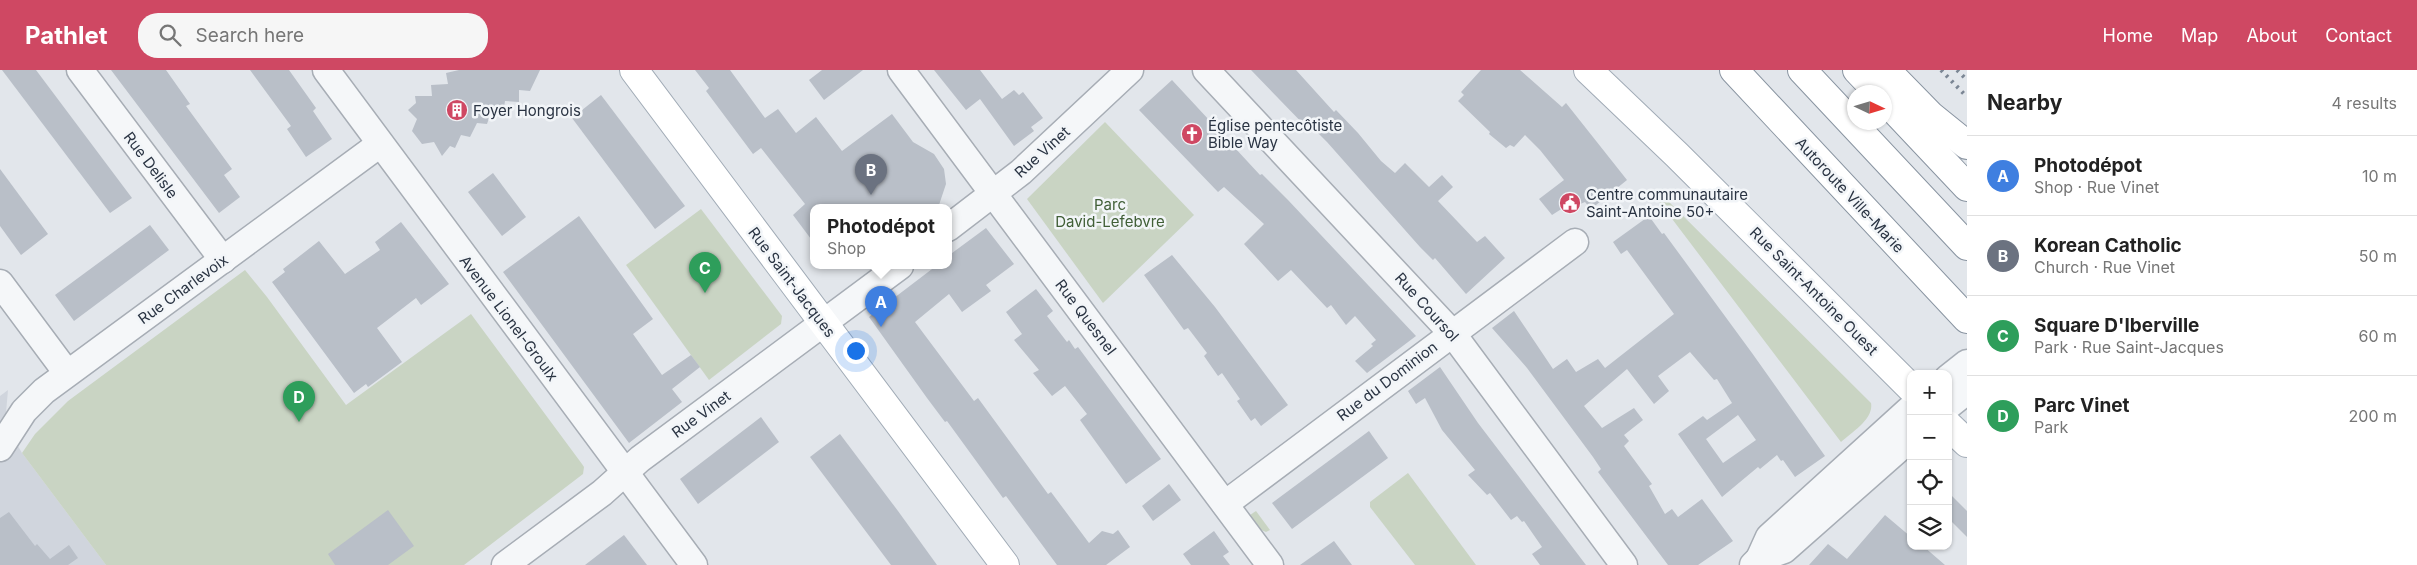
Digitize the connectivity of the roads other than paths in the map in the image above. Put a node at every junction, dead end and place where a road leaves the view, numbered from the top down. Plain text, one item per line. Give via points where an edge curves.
1 (80, 70) edge
2 (326, 70) edge
3 (634, 70) edge
4 (901, 70) edge
5 (1130, 70) edge
6 (1206, 70) edge
7 (1588, 70) edge
8 (1734, 70) edge
9 (1802, 70) edge
10 (1857, 70) edge
11 (1886, 70) edge
12 (1871, 85) edge
13 (1892, 107) edge
14 (380, 144) junction
15 (1967, 145) edge
16 (1967, 187) edge
17 (993, 194) junction
18 (1920, 195) junction
19 (952, 225) edge
20 (1967, 237) edge
21 (1575, 242) dead end
22 (1967, 246) edge
23 (222, 260) junction
24 (896, 269) edge
25 (0, 283) edge
26 (1967, 319) edge
27 (823, 324) junction
28 (1452, 333) junction
29 (1967, 363) edge
30 (67, 373) junction
31 (1952, 375) edge
32 (1907, 384) edge
33 (1967, 391) edge
34 (1952, 403) edge
35 (1907, 412) edge
36 (1952, 429) edge
37 (1907, 442) edge
38 (1967, 443) edge
39 (0, 448) edge
40 (625, 473) junction
41 (1225, 504) junction
42 (1756, 562) edge
43 (505, 565) edge
44 (694, 565) edge
45 (1005, 565) edge
46 (1270, 565) edge
47 (1624, 565) edge

1 - 23 street, Rue Delisle
2 - 14 street, Avenue Lionel-Groulx
3 - 27 main road, Rue Saint-Jacques
4 - 17 street, Rue Quesnel
5 - 17 street, Rue Vinet
6 - 28 street, Rue Coursol
7 - 32 main road, Rue Saint-Antoine Ouest via 1671,148
8 - 26 main road, Autoroute Ville-Marie
9 - 18 main road
10 - 12 main road
11 - 15 main road via 1931,116
13 - 16 main road
14 - 23 street, Rue Charlevoix
14 - 40 street, Avenue Lionel-Groulx
17 - 19 street, Rue Vinet
17 - 41 street, Rue Quesnel
18 - 20 main road
18 - 22 main road
21 - 28 street, Rue du Dominion
23 - 30 street, Rue Charlevoix
24 - 27 street, Rue Vinet
25 - 30 street
27 - 40 street, Rue Vinet via 647,453
27 - 45 main road, Rue Saint-Jacques
28 - 41 street, Rue du Dominion
28 - 47 street, Rue Coursol
29 - 31 street
30 - 39 street, Rue Charlevoix via 31,403
33 - 34 street
35 - 42 street via 1769,537
36 - 38 main road
37 - 42 street via 1784,550
40 - 43 street, Rue Vinet
40 - 44 street, Avenue Lionel-Groulx
41 - 46 street, Rue Quesnel

